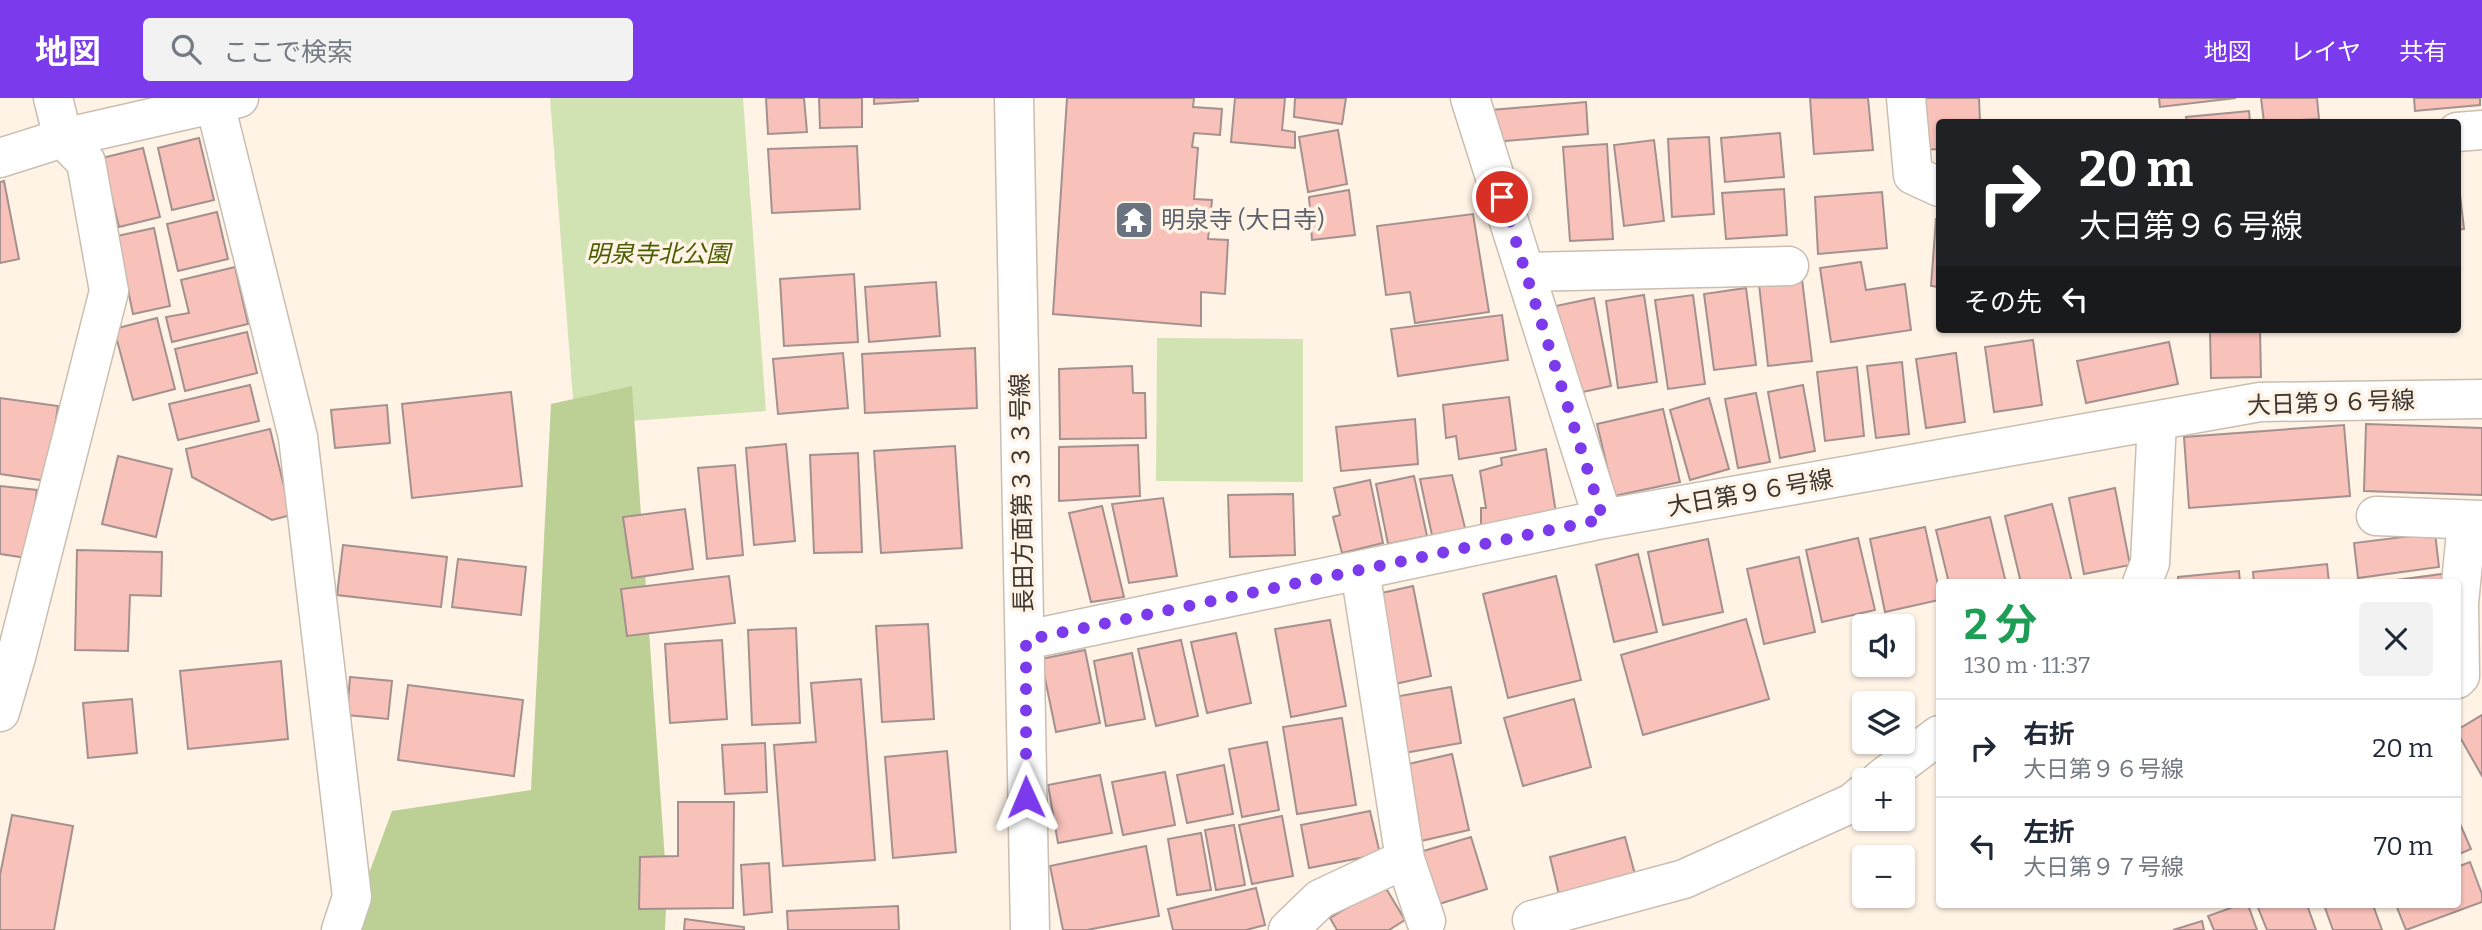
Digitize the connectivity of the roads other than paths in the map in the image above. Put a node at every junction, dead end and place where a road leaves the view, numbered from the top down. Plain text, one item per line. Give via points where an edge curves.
1 (52, 98) edge
2 (1014, 98) edge
3 (1470, 98) edge
4 (1906, 98) edge
5 (228, 101) edge
6 (2482, 130) edge
7 (2461, 132) edge
8 (63, 138) junction
9 (0, 158) edge
10 (1926, 181) edge
11 (1789, 266) dead end
12 (1525, 272) junction
13 (2482, 399) edge
14 (2157, 421) junction
15 (2376, 516) dead end
16 (1603, 519) junction
17 (2482, 522) edge
18 (1360, 570) junction
19 (2144, 579) edge
20 (2461, 583) edge
21 (1026, 640) junction
22 (0, 712) edge
23 (1936, 737) edge
24 (1896, 768) edge
25 (1852, 803) edge
26 (1405, 859) junction
27 (1532, 920) dead end
28 (1426, 921) dead end
29 (341, 930) edge
30 (1030, 930) edge
31 (1288, 930) edge

1 - 8 street
2 - 21 street, 長田方面第３３３号線
3 - 12 street
4 - 10 street
5 - 8 street
5 - 29 street via 298,437 352,897
6 - 7 street
8 - 9 street
8 - 22 street via 86,162 110,291
11 - 12 street
12 - 16 street
13 - 14 street, 大日第９６号線 via 2260,402
14 - 16 street, 大日第９６号線
14 - 19 street via 2150,563
15 - 17 street
16 - 18 street, 大日第９６号線
17 - 20 street via 2466,533
18 - 21 street, 大日第９６号線
18 - 26 street
21 - 30 street, 長田方面第３３３号線
23 - 24 street
25 - 27 street via 1684,879
26 - 28 street
26 - 31 street via 1320,899

